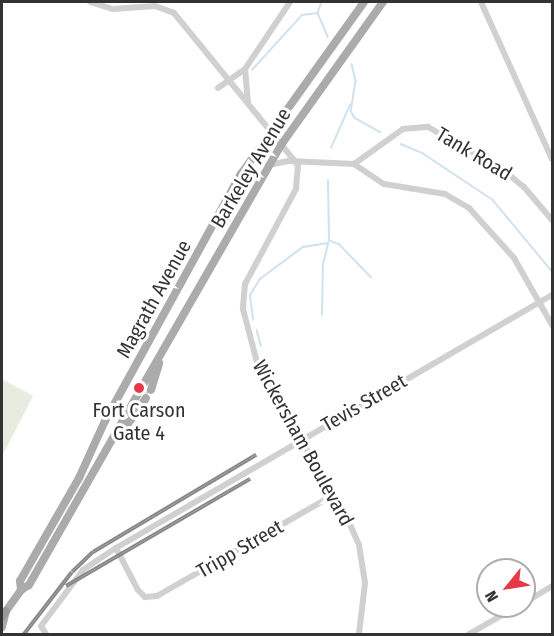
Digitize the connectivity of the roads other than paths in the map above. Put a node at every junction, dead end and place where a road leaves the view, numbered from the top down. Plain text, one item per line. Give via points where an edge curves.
1 (90, 2) edge
2 (290, 2) edge
3 (364, 2) edge
4 (383, 2) edge
5 (481, 2) edge
6 (168, 5) edge
7 (245, 69) junction
8 (228, 81) junction
9 (218, 88) dead end
10 (250, 109) junction
11 (268, 131) junction
12 (280, 145) junction
13 (552, 159) edge
14 (296, 162) junction
15 (354, 164) junction
16 (268, 165) junction
17 (552, 220) edge
18 (552, 295) edge
19 (540, 302) junction
20 (552, 325) edge
21 (159, 359) junction
22 (112, 439) junction
23 (301, 439) junction
24 (333, 495) junction
25 (116, 548) junction
26 (552, 586) edge
27 (21, 590) junction
28 (536, 596) edge
29 (4, 614) edge
30 (497, 618) edge
31 (2, 627) edge
32 (46, 634) edge
33 (359, 634) edge
34 (469, 634) edge

1 - 6 street via 113,9
2 - 7 street
3 - 11 main road, Magrath Avenue
4 - 12 main road, Barkeley Avenue
5 - 13 street
6 - 8 street
7 - 8 street
7 - 10 street via 244,87
8 - 9 street
8 - 10 street
10 - 11 street
11 - 12 street
11 - 27 main road, Magrath Avenue via 105,421 79,477 20,581
12 - 14 street
12 - 16 main road, Barkeley Avenue
14 - 15 street
14 - 16 street
14 - 23 street, Wickersham Boulevard via 300,174 296,189 248,277 243,302 254,357
15 - 17 street, Tank Road via 403,129 428,126 501,168 524,187
15 - 19 street via 384,184 413,192 445,194 469,208 514,258
16 - 21 main road, Barkeley Avenue
18 - 19 street, Tevis Street
19 - 20 street
19 - 23 street, Tevis Street
21 - 21 main road, Barkeley Avenue via 145,386
22 - 22 main road via 123,430 140,395
22 - 27 main road via 29,585
23 - 24 street, Wickersham Boulevard
23 - 25 street, Tevis Street
24 - 25 street, Tripp Street via 157,596 145,597 138,590
24 - 33 street, Wickersham Boulevard via 352,529 364,567
25 - 32 street, Tevis Street via 84,570 41,626
26 - 28 street
27 - 29 main road, Magrath Avenue
29 - 31 main road, Magrath Avenue
30 - 34 street

